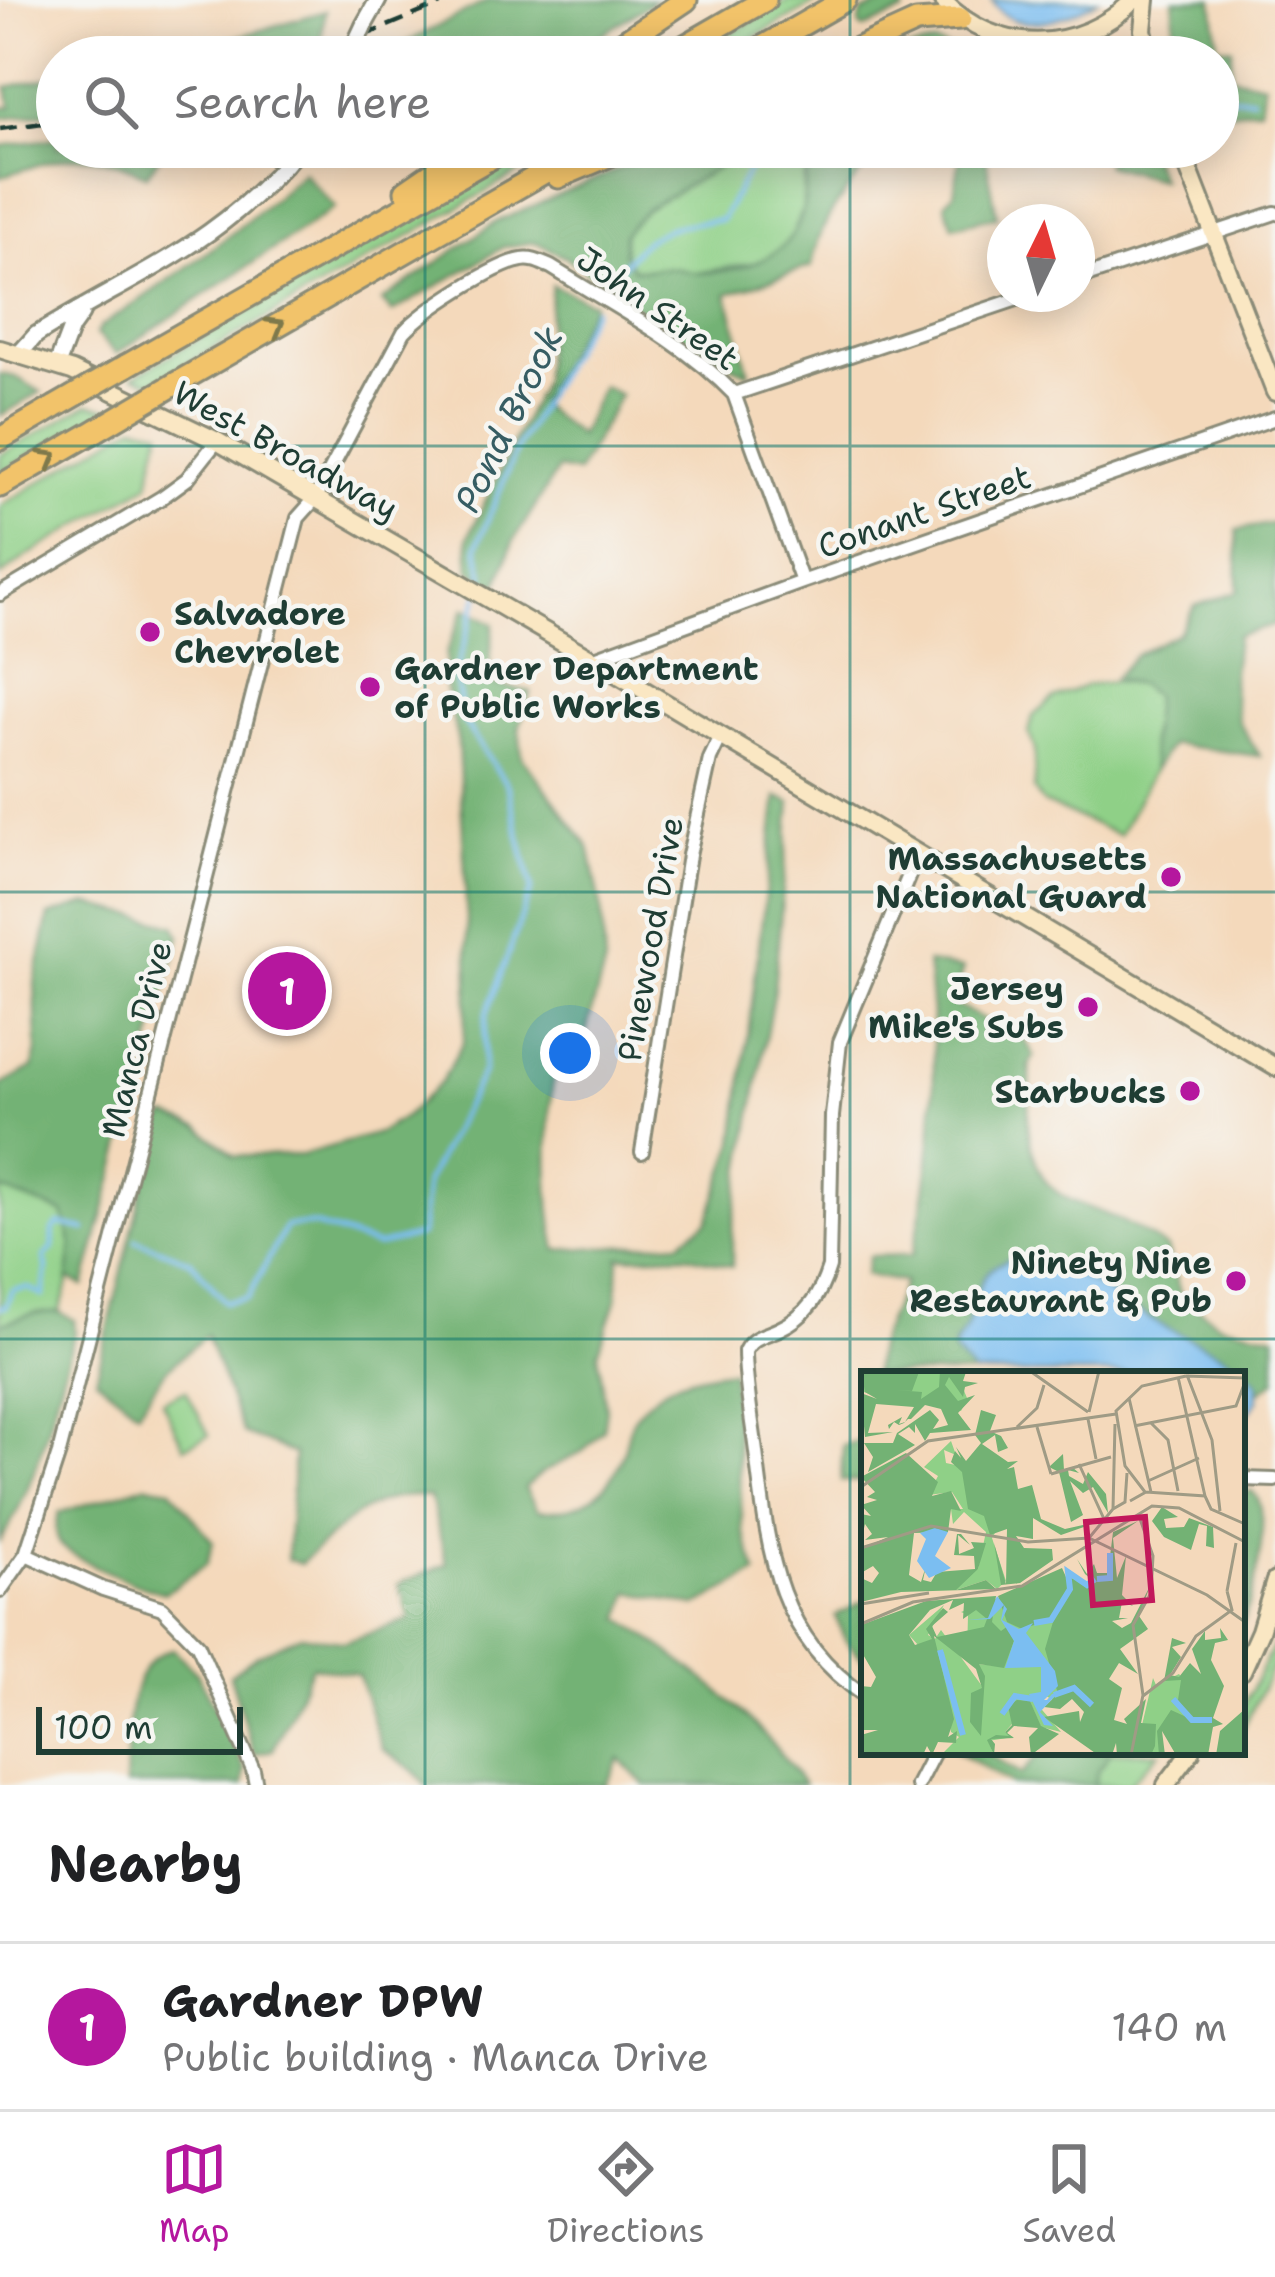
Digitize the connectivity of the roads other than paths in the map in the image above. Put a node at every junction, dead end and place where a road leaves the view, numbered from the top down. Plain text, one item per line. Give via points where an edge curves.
1 (377, 0) edge
2 (686, 0) edge
3 (765, 0) edge
4 (845, 0) edge
5 (942, 0) edge
6 (1134, 0) edge
7 (1147, 0) edge
8 (961, 19) junction
9 (359, 36) edge
10 (632, 36) edge
11 (702, 36) edge
12 (782, 36) edge
13 (885, 36) edge
14 (1001, 36) edge
15 (1074, 36) edge
16 (1144, 36) edge
17 (282, 168) edge
18 (440, 168) edge
19 (473, 168) edge
20 (551, 168) edge
21 (579, 168) edge
22 (1187, 168) edge
23 (480, 209) junction
24 (1275, 212) edge
25 (1212, 234) junction
26 (551, 267) joint
27 (295, 269) junction
28 (1095, 273) edge
29 (86, 308) junction
30 (987, 309) edge
31 (0, 349) edge
32 (20, 353) junction
33 (57, 364) junction
34 (1275, 392) edge
35 (734, 394) junction
36 (1275, 418) edge
37 (0, 439) edge
38 (217, 441) junction
39 (0, 486) edge
40 (315, 499) junction
41 (802, 582) junction
42 (0, 595) edge
43 (592, 659) junction
44 (720, 738) junction
45 (917, 856) junction
46 (1275, 1067) edge
47 (642, 1152) dead end
48 (1245, 1479) edge
49 (1275, 1480) edge
50 (26, 1554) junction
51 (1275, 1581) edge
52 (0, 1592) edge
53 (1245, 1664) edge
54 (861, 1692) edge
55 (932, 1755) edge
56 (1190, 1755) edge
57 (256, 1785) edge
58 (917, 1785) edge
59 (1166, 1785) edge

1 - 9 street, bridge
2 - 10 highway
3 - 11 highway
4 - 12 highway
5 - 8 main road
6 - 15 main road
7 - 16 main road
8 - 13 highway via 916,22
8 - 14 main road
17 - 29 street via 214,231
18 - 27 highway
19 - 27 highway
20 - 23 highway
21 - 23 highway
22 - 25 main road
39 -> 23 highway, bridge
24 - 25 street
25 - 28 street
25 - 34 main road
26 - 35 street, John Street via 670,340
26 - 40 street, Manca Drive via 508,265 411,324
27 - 37 highway, bridge
29 - 32 street
29 - 33 street
30 - 35 street
31 - 32 main road, West Broadway
32 - 33 main road, West Broadway
33 - 38 main road, West Broadway
35 - 41 street
36 - 41 street, Conant Street
38 - 40 main road, West Broadway
38 - 42 street via 187,479 154,503
40 - 43 main road, West Broadway
40 - 50 street, Manca Drive via 298,518 274,601 76,1386
41 - 43 street, Conant Street
43 - 44 main road, West Broadway
44 - 45 main road, West Broadway
44 - 47 street, Pinewood Drive via 689,855
45 - 46 main road, West Broadway
45 - 54 street via 840,1042 829,1267 821,1291 800,1316 751,1340 745,1351 780,1593 820,1657
48 - 49 street
50 - 52 street, Manca Drive
50 - 57 street via 172,1617 201,1651
51 - 53 main road
55 - 58 street
56 - 59 main road

